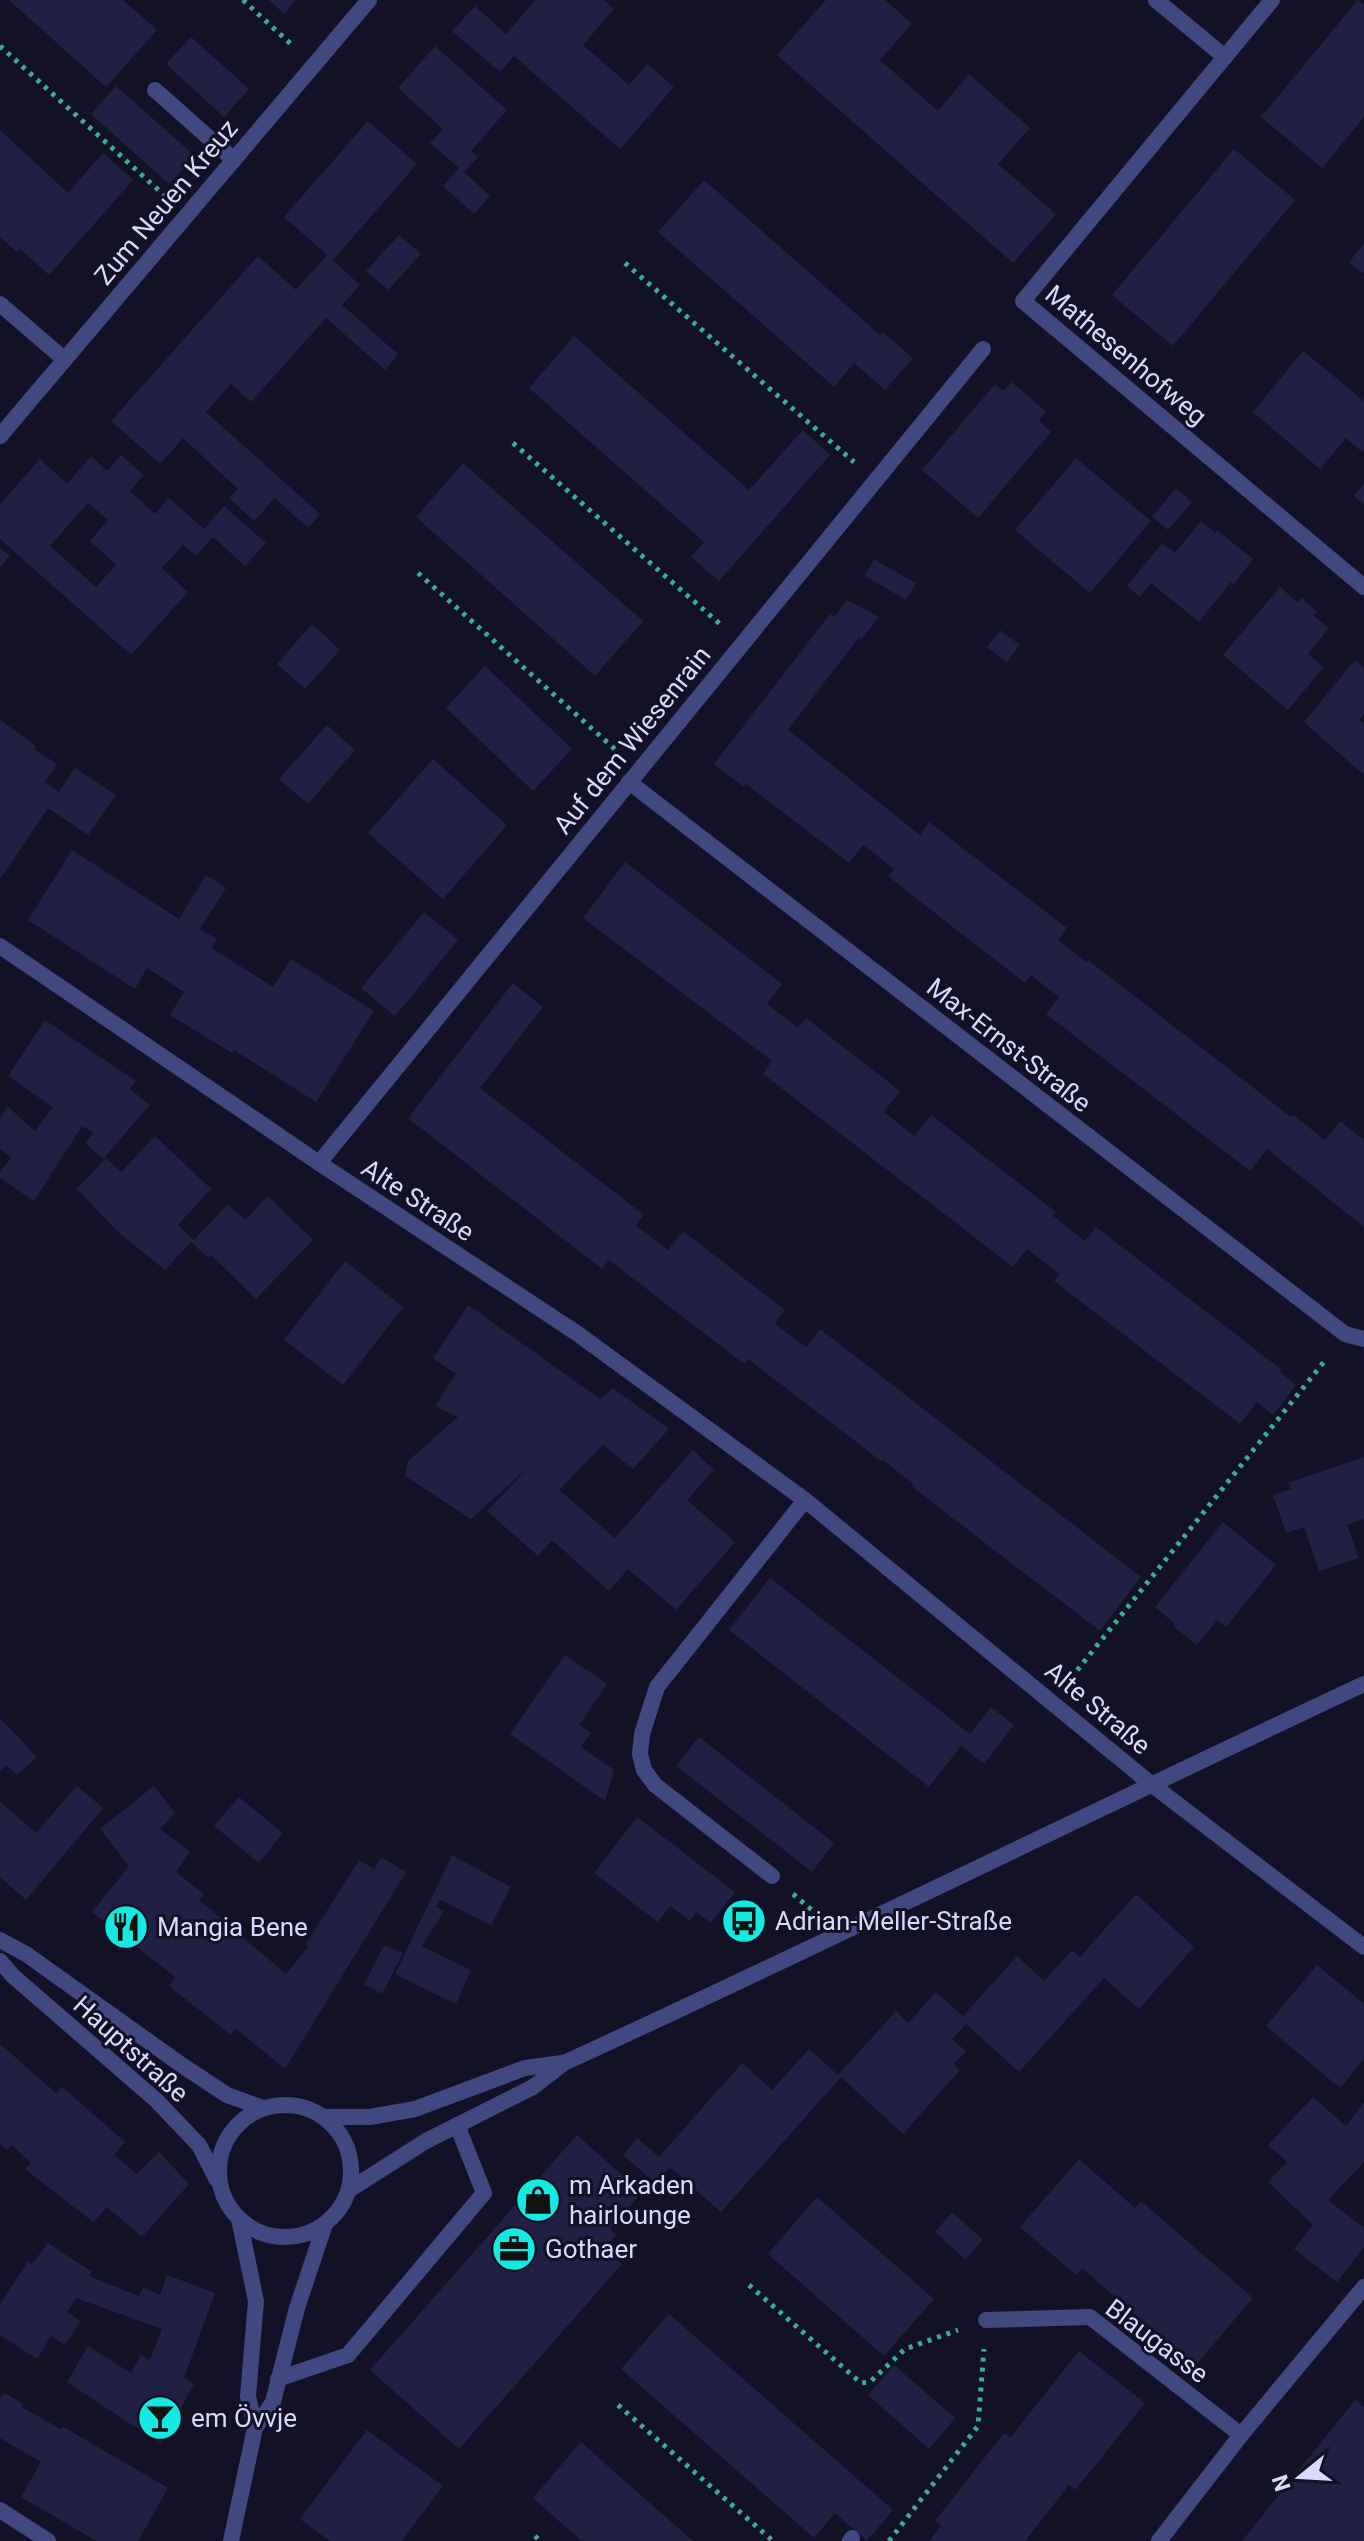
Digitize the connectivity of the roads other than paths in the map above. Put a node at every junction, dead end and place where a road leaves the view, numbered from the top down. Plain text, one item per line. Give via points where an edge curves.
1 (369, 0) edge
2 (1156, 0) edge
3 (1272, 0) edge
4 (1225, 57) junction
5 (155, 90) dead end
6 (234, 160) junction
7 (0, 304) edge
8 (983, 349) dead end
9 (64, 359) junction
10 (0, 436) edge
11 (1364, 587) edge
12 (634, 776) junction
13 (0, 946) edge
14 (319, 1163) junction
15 (1364, 1339) edge
16 (805, 1500) junction
17 (1364, 1684) edge
18 (1151, 1784) junction
19 (772, 1876) road end
20 (0, 1940) edge
21 (1364, 1947) edge
22 (0, 1961) edge
23 (564, 2063) junction
24 (263, 2108) junction
25 (324, 2117) junction
26 (457, 2125) junction
27 (219, 2183) junction
28 (349, 2190) junction
29 (239, 2219) junction
30 (325, 2224) junction
31 (1364, 2287) edge
32 (986, 2320) road end
33 (278, 2379) junction
34 (255, 2428) junction
35 (1241, 2435) junction
36 (0, 2510) edge
37 (48, 2541) edge
38 (231, 2541) edge
39 (1159, 2541) edge

1 - 6 street, Zum Neuen Kreuz
2 - 4 street
3 - 4 street, Mathesenhofweg
4 - 11 street, Mathesenhofweg via 1023,301
5 - 6 street
6 - 9 street, Zum Neuen Kreuz
7 - 9 street
8 - 12 street, Auf dem Wiesenrain
9 - 10 street, Zum Neuen Kreuz
12 - 14 street, Auf dem Wiesenrain
12 - 15 street, Max-Ernst-Straße via 1345,1334
13 - 14 street, Alte Straße
14 - 16 street, Alte Straße via 578,1334
16 - 18 street, Alte Straße
16 - 19 street via 657,1687 640,1754 655,1785
17 - 18 street
18 - 21 street, Alte Straße
18 - 23 street
20 - 24 street, Hauptstraße via 194,2074 227,2095
22 - 27 street, Hauptstraße via 156,2100 199,2145
23 - 25 street via 525,2068 415,2109 370,2117
23 - 26 street via 533,2087
24 - 25 street via 298,2106
24 - 27 street via 234,2128 222,2147
25 - 28 street via 347,2146
26 - 28 street
26 - 33 street via 484,2193 348,2355
27 - 29 street
28 - 30 street
29 - 30 street via 253,2230 281,2238
29 - 34 street via 256,2301 248,2396
30 - 33 street
31 - 35 street
32 - 35 street, Blaugasse via 1090,2317
33 - 34 street via 273,2402
34 - 38 street
35 - 39 street
36 - 37 street

